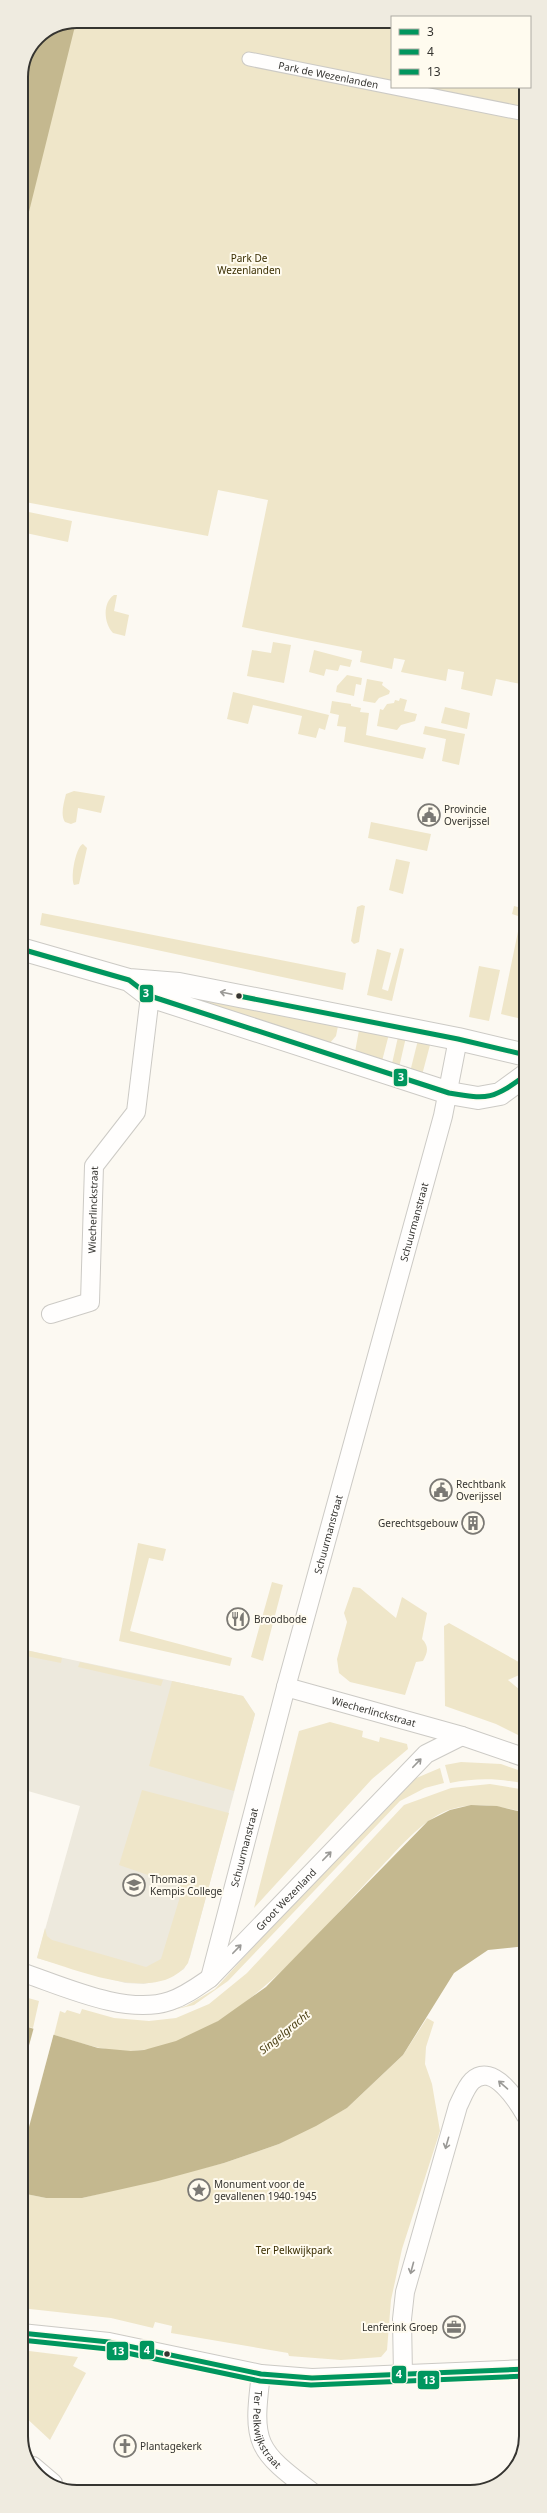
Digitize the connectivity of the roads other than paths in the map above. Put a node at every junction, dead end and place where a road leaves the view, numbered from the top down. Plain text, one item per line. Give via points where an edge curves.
1 (249, 59) dead end
2 (391, 87) edge
3 (395, 88) edge
4 (519, 113) edge
5 (28, 951) edge
6 (130, 980) junction
7 (150, 996) junction
8 (458, 1039) junction
9 (519, 1053) edge
10 (519, 1080) edge
11 (449, 1093) junction
12 (52, 1314) dead end
13 (286, 1687) junction
14 (462, 1736) junction
15 (519, 1756) edge
16 (28, 1974) edge
17 (210, 1978) junction
18 (519, 2104) edge
19 (28, 2334) edge
20 (519, 2369) edge
21 (260, 2374) junction
22 (403, 2375) junction
23 (303, 2485) edge

1 - 2 street, Park de Wezenlanden
3 - 4 street, Park de Wezenlanden
5 - 6 main road
6 - 7 main road
8 -> 6 main road via 179,984
7 - 11 main road
7 - 12 street, Wiecherlinckstraat via 136,1112 94,1166 90,1302
8 - 9 main road
8 - 11 street, Schuurmanstraat
10 - 11 main road via 500,1094 478,1098
11 - 13 street, Schuurmanstraat
13 - 14 street, Wiecherlinckstraat
13 - 17 street, Schuurmanstraat
14 - 15 street
17 -> 14 street, Groot Wezenland via 426,1754
16 - 17 street, Groot Wezenland via 103,1999 139,2005 169,2002 192,1991
18 -> 22 street via 500,2081 481,2077 472,2081 458,2106 405,2292 402,2319
19 - 21 street via 109,2342
20 - 22 street
21 - 22 street via 312,2378
21 - 23 street, Ter Pelkwijkstraat via 256,2420 261,2445 276,2464

